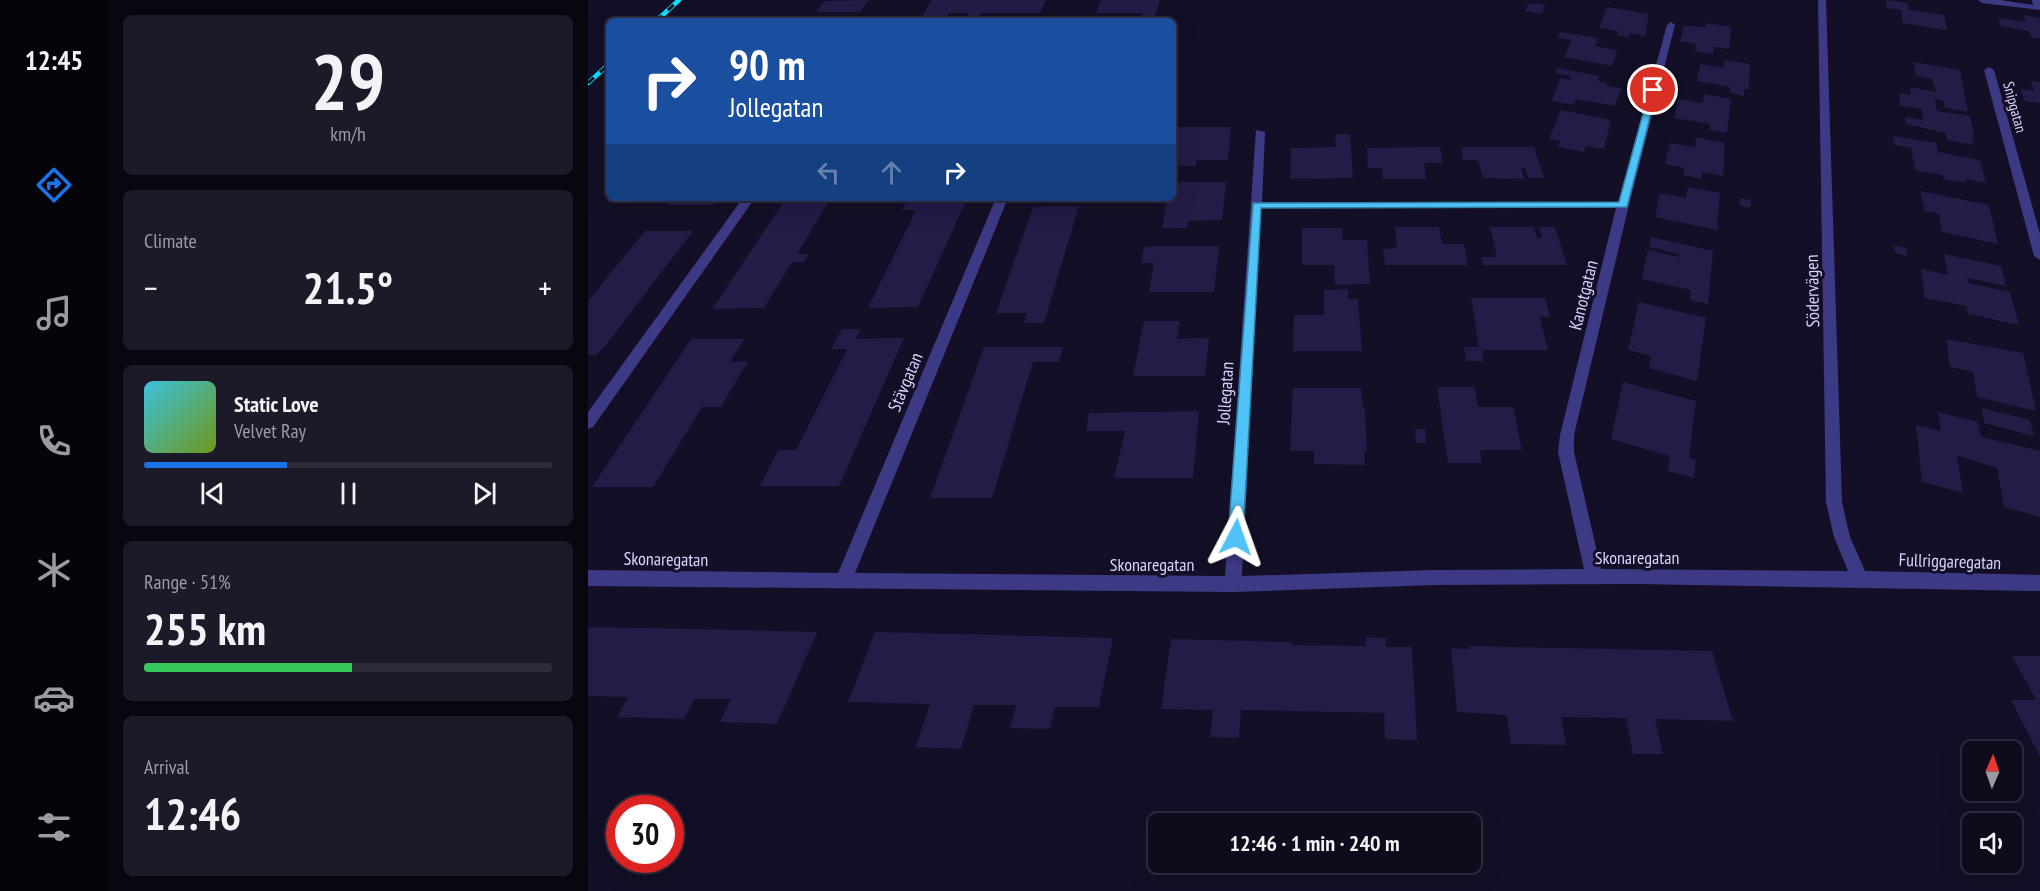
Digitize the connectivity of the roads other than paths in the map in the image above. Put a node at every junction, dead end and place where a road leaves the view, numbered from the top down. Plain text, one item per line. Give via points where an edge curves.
1 (1822, 0) edge
2 (1982, 0) edge
3 (2036, 0) edge
4 (1671, 25) dead end
5 (1989, 70) dead end
6 (1260, 132) dead end
7 (747, 201) edge
8 (1001, 201) edge
9 (1256, 205) junction
10 (1623, 205) junction
11 (2040, 256) edge
12 (588, 423) edge
13 (1594, 576) junction
14 (588, 578) edge
15 (1859, 578) junction
16 (843, 581) junction
17 (2040, 583) edge
18 (1233, 584) junction

1 - 15 street, Södervägen via 1834,502 1842,537
2 - 3 street via 2039,8
4 - 10 street, Kanotgatan
5 - 11 street, Snipgatan
6 - 9 street, Jollegatan
7 - 12 street
8 - 16 street, Stävgatan
9 - 10 street
9 - 18 street, Jollegatan
10 - 13 street, Kanotgatan via 1566,452
13 - 15 street, Skonaregatan
13 - 18 street, Skonaregatan
14 - 16 street, Skonaregatan
15 - 17 street, Fullriggaregatan
16 - 18 street, Skonaregatan

